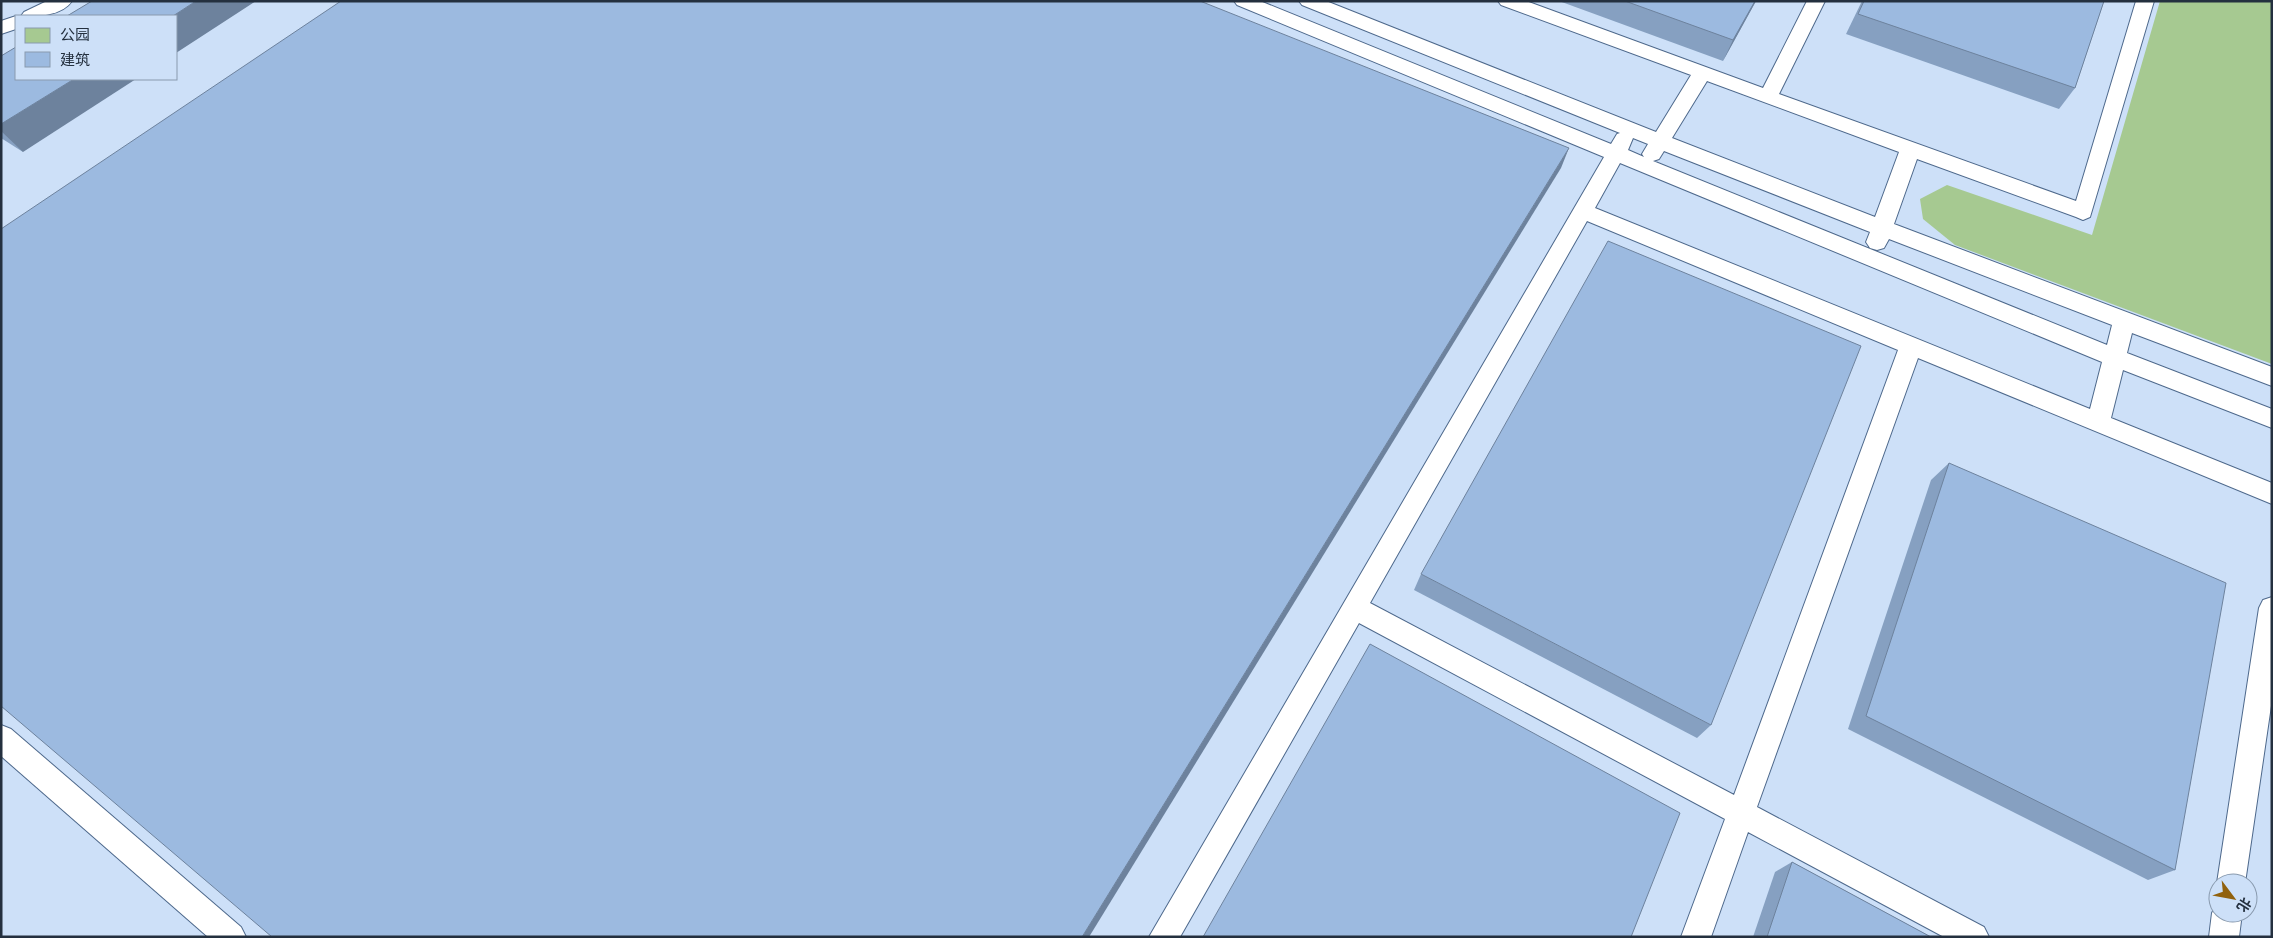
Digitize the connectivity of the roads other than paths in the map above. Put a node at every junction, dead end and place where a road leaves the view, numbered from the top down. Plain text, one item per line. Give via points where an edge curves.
1 (63, 1) edge
2 (1243, 1) edge
3 (1308, 1) edge
4 (1507, 1) edge
5 (1816, 1) edge
6 (2145, 1) edge
7 (32, 15) edge
8 (15, 22) edge
9 (1, 28) edge
10 (1702, 73) junction
11 (1768, 97) junction
12 (1630, 129) junction
13 (1660, 141) junction
14 (1910, 149) junction
15 (1617, 153) junction
16 (1645, 164) junction
17 (1583, 211) junction
18 (1882, 228) junction
19 (1872, 257) junction
20 (2124, 321) junction
21 (1911, 346) junction
22 (2115, 357) junction
23 (2272, 377) edge
24 (2272, 419) edge
25 (2098, 423) junction
26 (2272, 494) edge
27 (1354, 608) junction
28 (2272, 608) edge
29 (1, 738) edge
30 (1741, 814) junction
31 (2232, 873) edge
32 (2226, 923) edge
33 (231, 937) edge
34 (1164, 937) edge
35 (1696, 937) edge
36 (1974, 937) edge
37 (2224, 937) edge

1 - 7 lane
2 - 15 lane
3 - 12 lane
4 - 10 lane
5 - 11 lane
6 - 14 lane via 2083,212
8 - 9 lane
10 - 11 lane
10 - 13 lane
11 - 14 lane
12 - 13 lane
12 - 15 lane
13 - 16 lane
13 - 18 lane
14 - 18 lane
15 - 16 lane
15 - 17 lane
16 - 19 lane
17 - 21 lane
17 - 27 lane
18 - 19 lane
18 - 20 lane
19 - 22 lane
20 - 22 lane
20 - 23 lane
21 - 25 lane
21 - 30 lane
22 - 24 lane
22 - 25 lane
25 - 26 lane
27 - 30 lane
27 - 34 lane
28 - 31 lane
29 - 33 lane
30 - 35 lane
30 - 36 lane
32 - 37 lane

